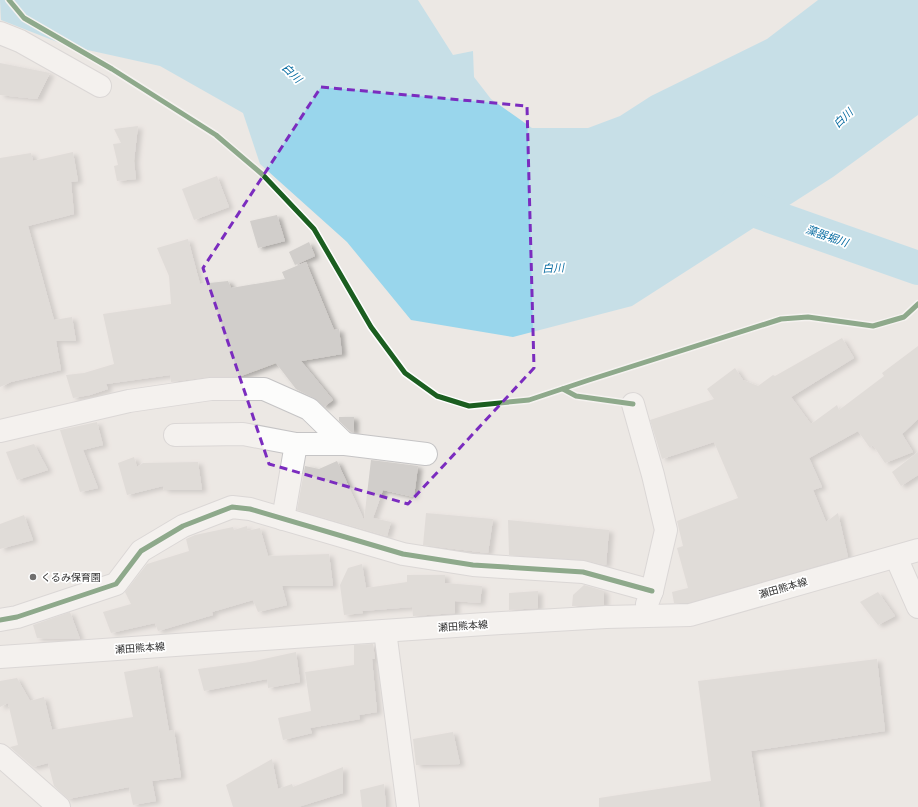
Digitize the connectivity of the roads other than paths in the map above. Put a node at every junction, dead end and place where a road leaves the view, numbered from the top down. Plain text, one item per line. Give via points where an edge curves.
1 (0, 33) edge
2 (100, 86) dead end
3 (633, 404) dead end
4 (0, 431) edge
5 (175, 435) dead end
6 (296, 444) junction
7 (345, 444) junction
8 (426, 454) dead end
9 (283, 519) junction
10 (918, 550) edge
11 (896, 557) junction
12 (652, 591) junction
13 (918, 607) edge
14 (643, 616) junction
15 (0, 620) edge
16 (386, 632) junction
17 (0, 658) edge
18 (0, 756) edge
19 (59, 807) edge
20 (408, 807) edge

1 - 2 street via 20,41
3 - 12 street via 654,475 666,530
4 - 7 street via 129,401 211,389 264,389 309,409
5 - 6 street via 243,434
6 - 7 street
6 - 9 street
7 - 8 street
9 - 12 street via 403,554 473,565 583,572
9 - 15 street via 250,509 232,507 182,526 141,551 116,584 17,618
10 - 11 street, 瀬田熊本線
11 - 13 street
11 - 14 street, 瀬田熊本線 via 690,615
12 - 14 street
14 - 16 street, 瀬田熊本線
16 - 17 street, 瀬田熊本線
16 - 20 street
18 - 19 street

